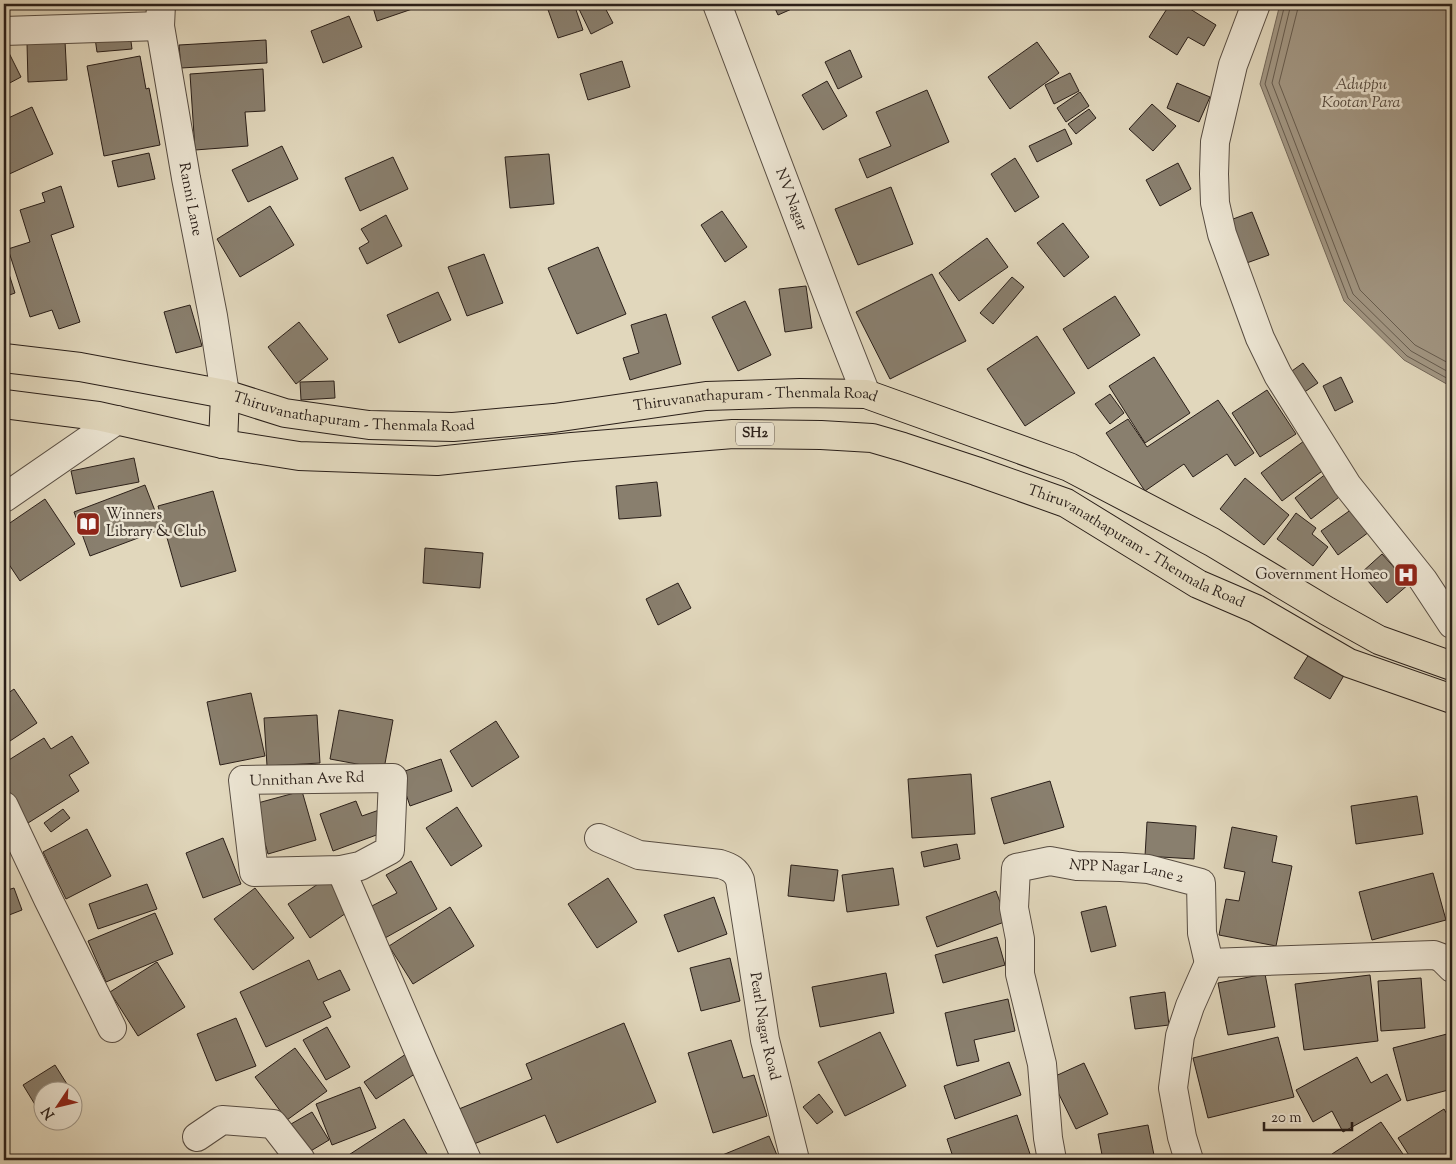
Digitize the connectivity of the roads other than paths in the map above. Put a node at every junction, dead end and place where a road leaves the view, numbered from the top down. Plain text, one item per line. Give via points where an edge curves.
1 (717, 4) edge
2 (1256, 4) edge
3 (161, 15) edge
4 (4, 31) edge
5 (4, 358) edge
6 (225, 394) junction
7 (866, 394) junction
8 (4, 404) edge
9 (117, 420) junction
10 (872, 438) junction
11 (223, 444) junction
12 (4, 498) edge
13 (1275, 580) junction
14 (1256, 608) junction
15 (1452, 624) edge
16 (1452, 666) edge
17 (1452, 699) edge
18 (4, 806) edge
19 (600, 838) dead end
20 (341, 870) junction
21 (1209, 963) junction
22 (1452, 968) edge
23 (112, 1028) dead end
24 (197, 1137) dead end
25 (301, 1160) edge
26 (467, 1160) edge
27 (795, 1160) edge
28 (1052, 1160) edge
29 (1189, 1160) edge

1 - 7 street, NV Nagar
2 - 15 street via 1233,65 1215,142 1216,203 1222,234 1260,338 1278,375 1348,485
3 - 4 street
3 - 6 street, Ranni Lane
5 - 6 main road, Thiruvanathapuram - Thenmala Road via 80,367
6 - 7 main road, Thiruvanathapuram - Thenmala Road via 285,413 369,425 453,426 554,418 706,396
6 - 11 main road
7 - 10 main road
7 - 13 main road, Thiruvanathapuram - Thenmala Road via 1069,467 1212,542
8 - 9 main road, Thiruvanathapuram - Thenmala Road / SH2
9 - 11 main road, Thiruvanathapuram - Thenmala Road / SH2
9 - 12 street
10 - 11 main road, Thiruvanathapuram - Thenmala Road / SH2 via 733,434 437,460 299,456
10 - 14 main road, Thiruvanathapuram - Thenmala Road / SH2 via 1066,503 1198,584
13 - 14 main road
13 - 16 main road, Thiruvanathapuram - Thenmala Road via 1379,640
14 - 17 main road, Thiruvanathapuram - Thenmala Road / SH2 via 1349,663
18 - 23 street
19 - 27 street, Pearl Nagar Road via 640,855 720,864 736,872 740,880 765,1040
20 - 20 street, Unnithan Ave Rd via 254,872 243,780 393,778 390,850 360,866
20 - 26 street
21 - 22 street via 1434,955
21 - 28 street, NPP Nagar Lane 2 via 1202,934 1201,883 1148,869 1077,866 1050,861 1016,868 1014,908 1020,939 1020,974 1042,1064
21 - 29 street via 1180,1036 1173,1088
24 - 25 street via 222,1120 273,1124

